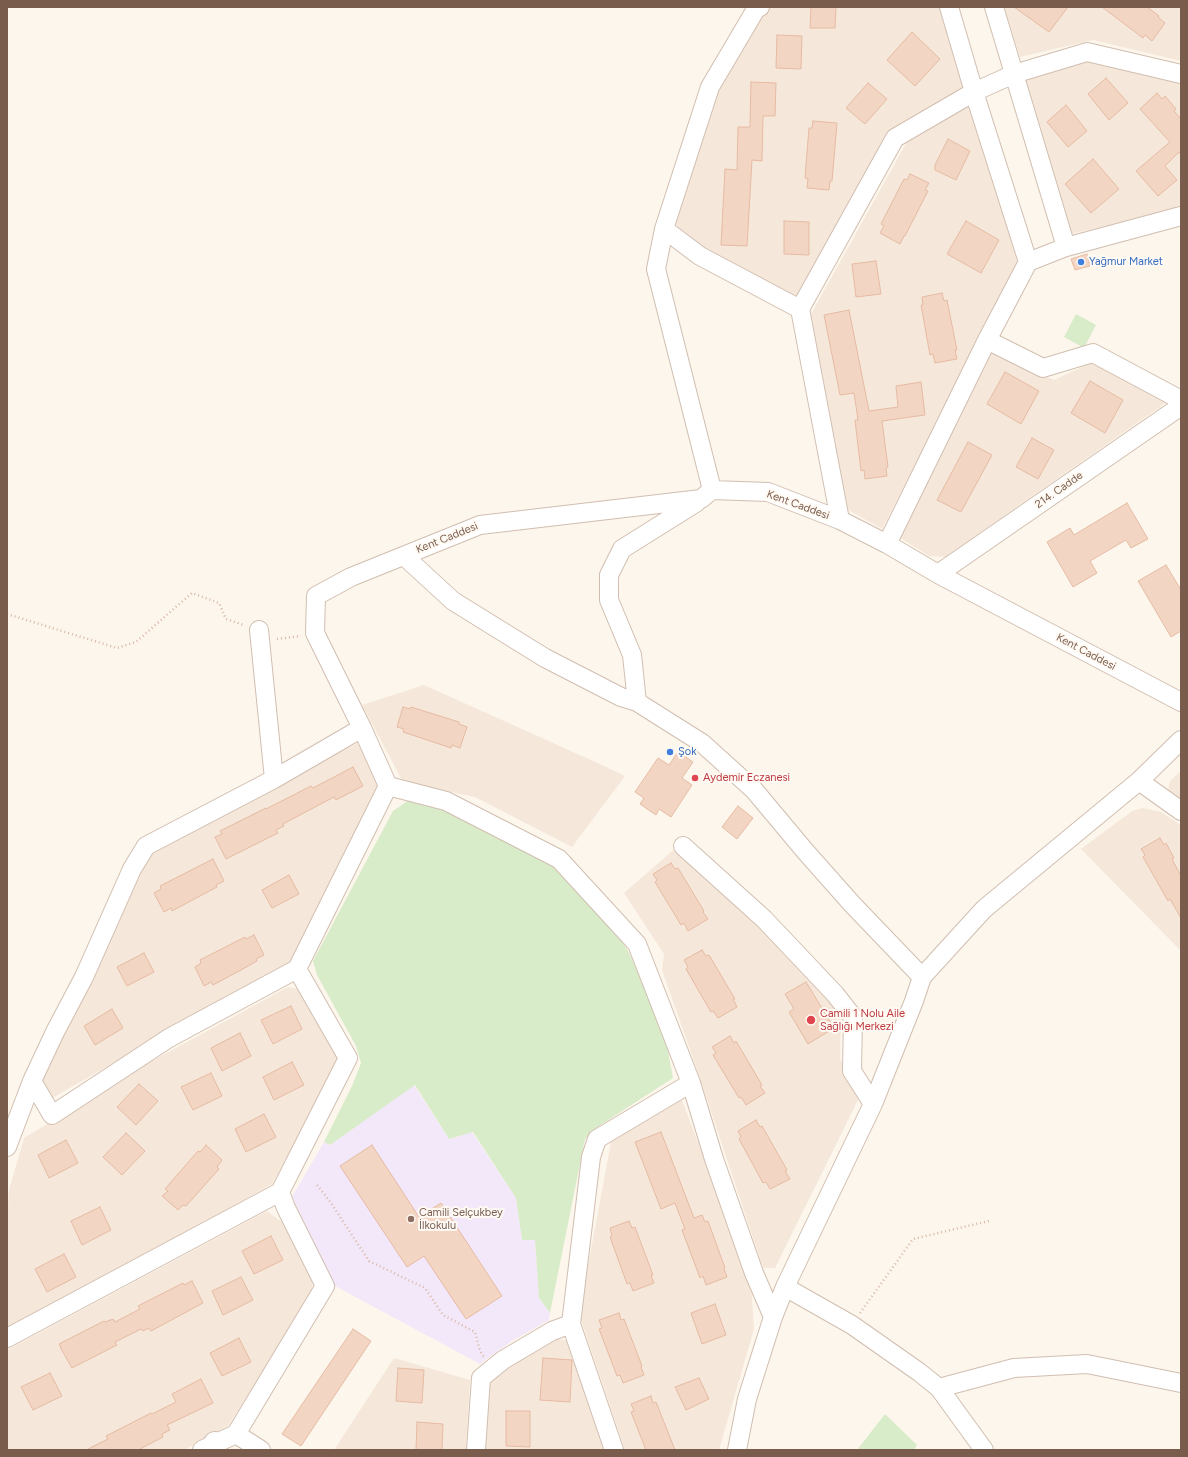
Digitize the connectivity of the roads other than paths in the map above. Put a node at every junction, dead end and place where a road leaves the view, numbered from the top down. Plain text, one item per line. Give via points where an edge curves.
1 (760, 7) edge
2 (949, 7) edge
3 (994, 7) edge
4 (1014, 74) junction
5 (1181, 74) edge
6 (974, 92) junction
7 (1181, 216) edge
8 (664, 229) junction
9 (1066, 247) junction
10 (1028, 262) junction
11 (800, 309) junction
12 (987, 340) junction
13 (1181, 400) edge
14 (1181, 406) edge
15 (707, 494) junction
16 (840, 520) junction
17 (887, 544) junction
18 (404, 556) junction
19 (938, 574) junction
20 (259, 630) road end
21 (637, 702) junction
22 (1181, 702) edge
23 (362, 728) junction
24 (1181, 740) edge
25 (274, 779) junction
26 (1139, 781) junction
27 (388, 786) junction
28 (1181, 811) edge
29 (683, 846) dead end
30 (297, 969) junction
31 (922, 978) junction
32 (32, 1081) junction
33 (691, 1084) junction
34 (873, 1104) junction
35 (7, 1147) edge
36 (280, 1192) junction
37 (785, 1287) junction
38 (773, 1317) junction
39 (571, 1324) junction
40 (7, 1338) edge
41 (1181, 1384) edge
42 (939, 1388) junction
43 (236, 1434) junction
44 (211, 1448) edge
45 (261, 1450) edge
46 (476, 1450) edge
47 (614, 1450) edge
48 (737, 1450) edge
49 (984, 1450) edge

1 - 8 street via 756,9 710,88
2 - 6 street
3 - 4 street
4 - 5 street via 1087,52
4 - 6 street
4 - 9 street
6 - 10 street
6 - 11 street via 895,138
7 - 9 street
8 - 11 street via 700,256
8 - 15 street via 656,269
9 - 10 street
10 - 12 street
11 - 16 street
12 - 13 street via 1043,368 1093,353
12 - 17 street
14 - 19 street, 214. Cadde
15 - 16 street, Kent Caddesi via 768,492
15 - 18 street, Kent Caddesi via 480,525
15 - 21 street via 622,550 609,574 609,600 632,656
16 - 17 street, Kent Caddesi
17 - 19 street, Kent Caddesi
18 - 21 street via 453,601 545,658 621,697
18 - 23 street, Kent Caddesi via 351,577 316,596 315,633
19 - 22 street, Kent Caddesi
20 - 25 street
21 - 31 street via 702,743 754,790 852,904
23 - 25 street
23 - 27 street
24 - 26 street
25 - 32 street via 146,846 132,869 84,978
26 - 28 street
26 - 31 street via 984,909
27 - 30 street
27 - 33 street via 446,801 559,859 637,944
29 - 34 street via 764,919 844,1006 852,1017 852,1071
30 - 32 street via 169,1038 52,1115
30 - 36 street via 348,1058
31 - 34 street
32 - 35 street
33 - 38 street via 716,1166 754,1273
33 - 39 street via 597,1139 591,1157
34 - 37 street
36 - 40 street
36 - 43 street via 325,1286
37 - 38 street
37 - 42 street via 852,1325
38 - 48 street via 747,1399
39 - 46 street via 552,1331 503,1360 481,1378
39 - 47 street
41 - 42 street via 1087,1364 1014,1368
42 - 49 street
43 - 44 street
43 - 45 street

